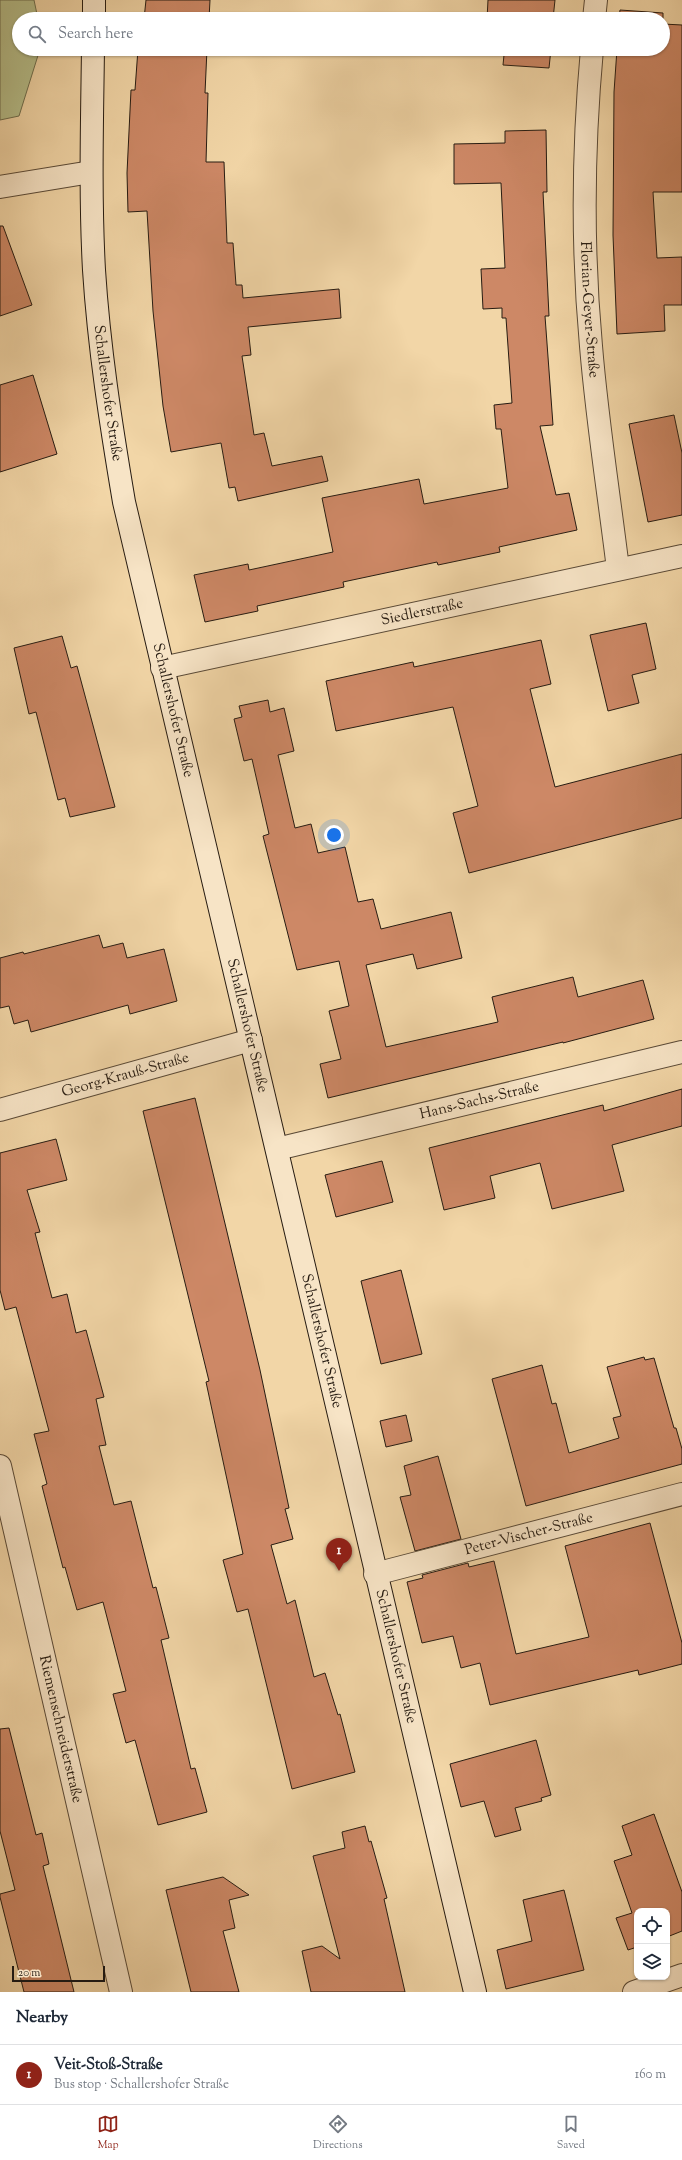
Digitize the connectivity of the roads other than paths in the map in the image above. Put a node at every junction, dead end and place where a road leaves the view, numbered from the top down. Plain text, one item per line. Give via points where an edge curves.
1 (94, 0) edge
2 (596, 0) edge
3 (94, 12) edge
4 (595, 12) edge
5 (93, 56) edge
6 (591, 56) edge
7 (91, 172) junction
8 (0, 187) edge
9 (682, 556) edge
10 (618, 569) junction
11 (162, 668) junction
12 (251, 1040) junction
13 (682, 1052) edge
14 (0, 1110) edge
15 (277, 1149) junction
16 (0, 1466) edge
17 (682, 1494) edge
18 (375, 1574) junction
19 (682, 1975) edge
20 (121, 1992) edge
21 (475, 1992) edge
22 (634, 1992) edge

1 - 3 street
2 - 4 street
5 - 7 street, Schallershofer Straße
6 - 10 street, Florian-Geyer-Straße via 584,198 590,338
7 - 8 street
7 - 11 street, Schallershofer Straße via 94,271 108,405 124,502
9 - 10 street, Siedlerstraße
10 - 11 street, Siedlerstraße
11 - 12 street, Schallershofer Straße
12 - 14 street, Georg-Krauß-Straße
12 - 15 street, Schallershofer Straße
13 - 15 street, Hans-Sachs-Straße
15 - 18 street, Schallershofer Straße
16 - 20 street, Riemenschneiderstraße
17 - 18 street, Peter-Vischer-Straße
18 - 21 street, Schallershofer Straße
19 - 22 street

